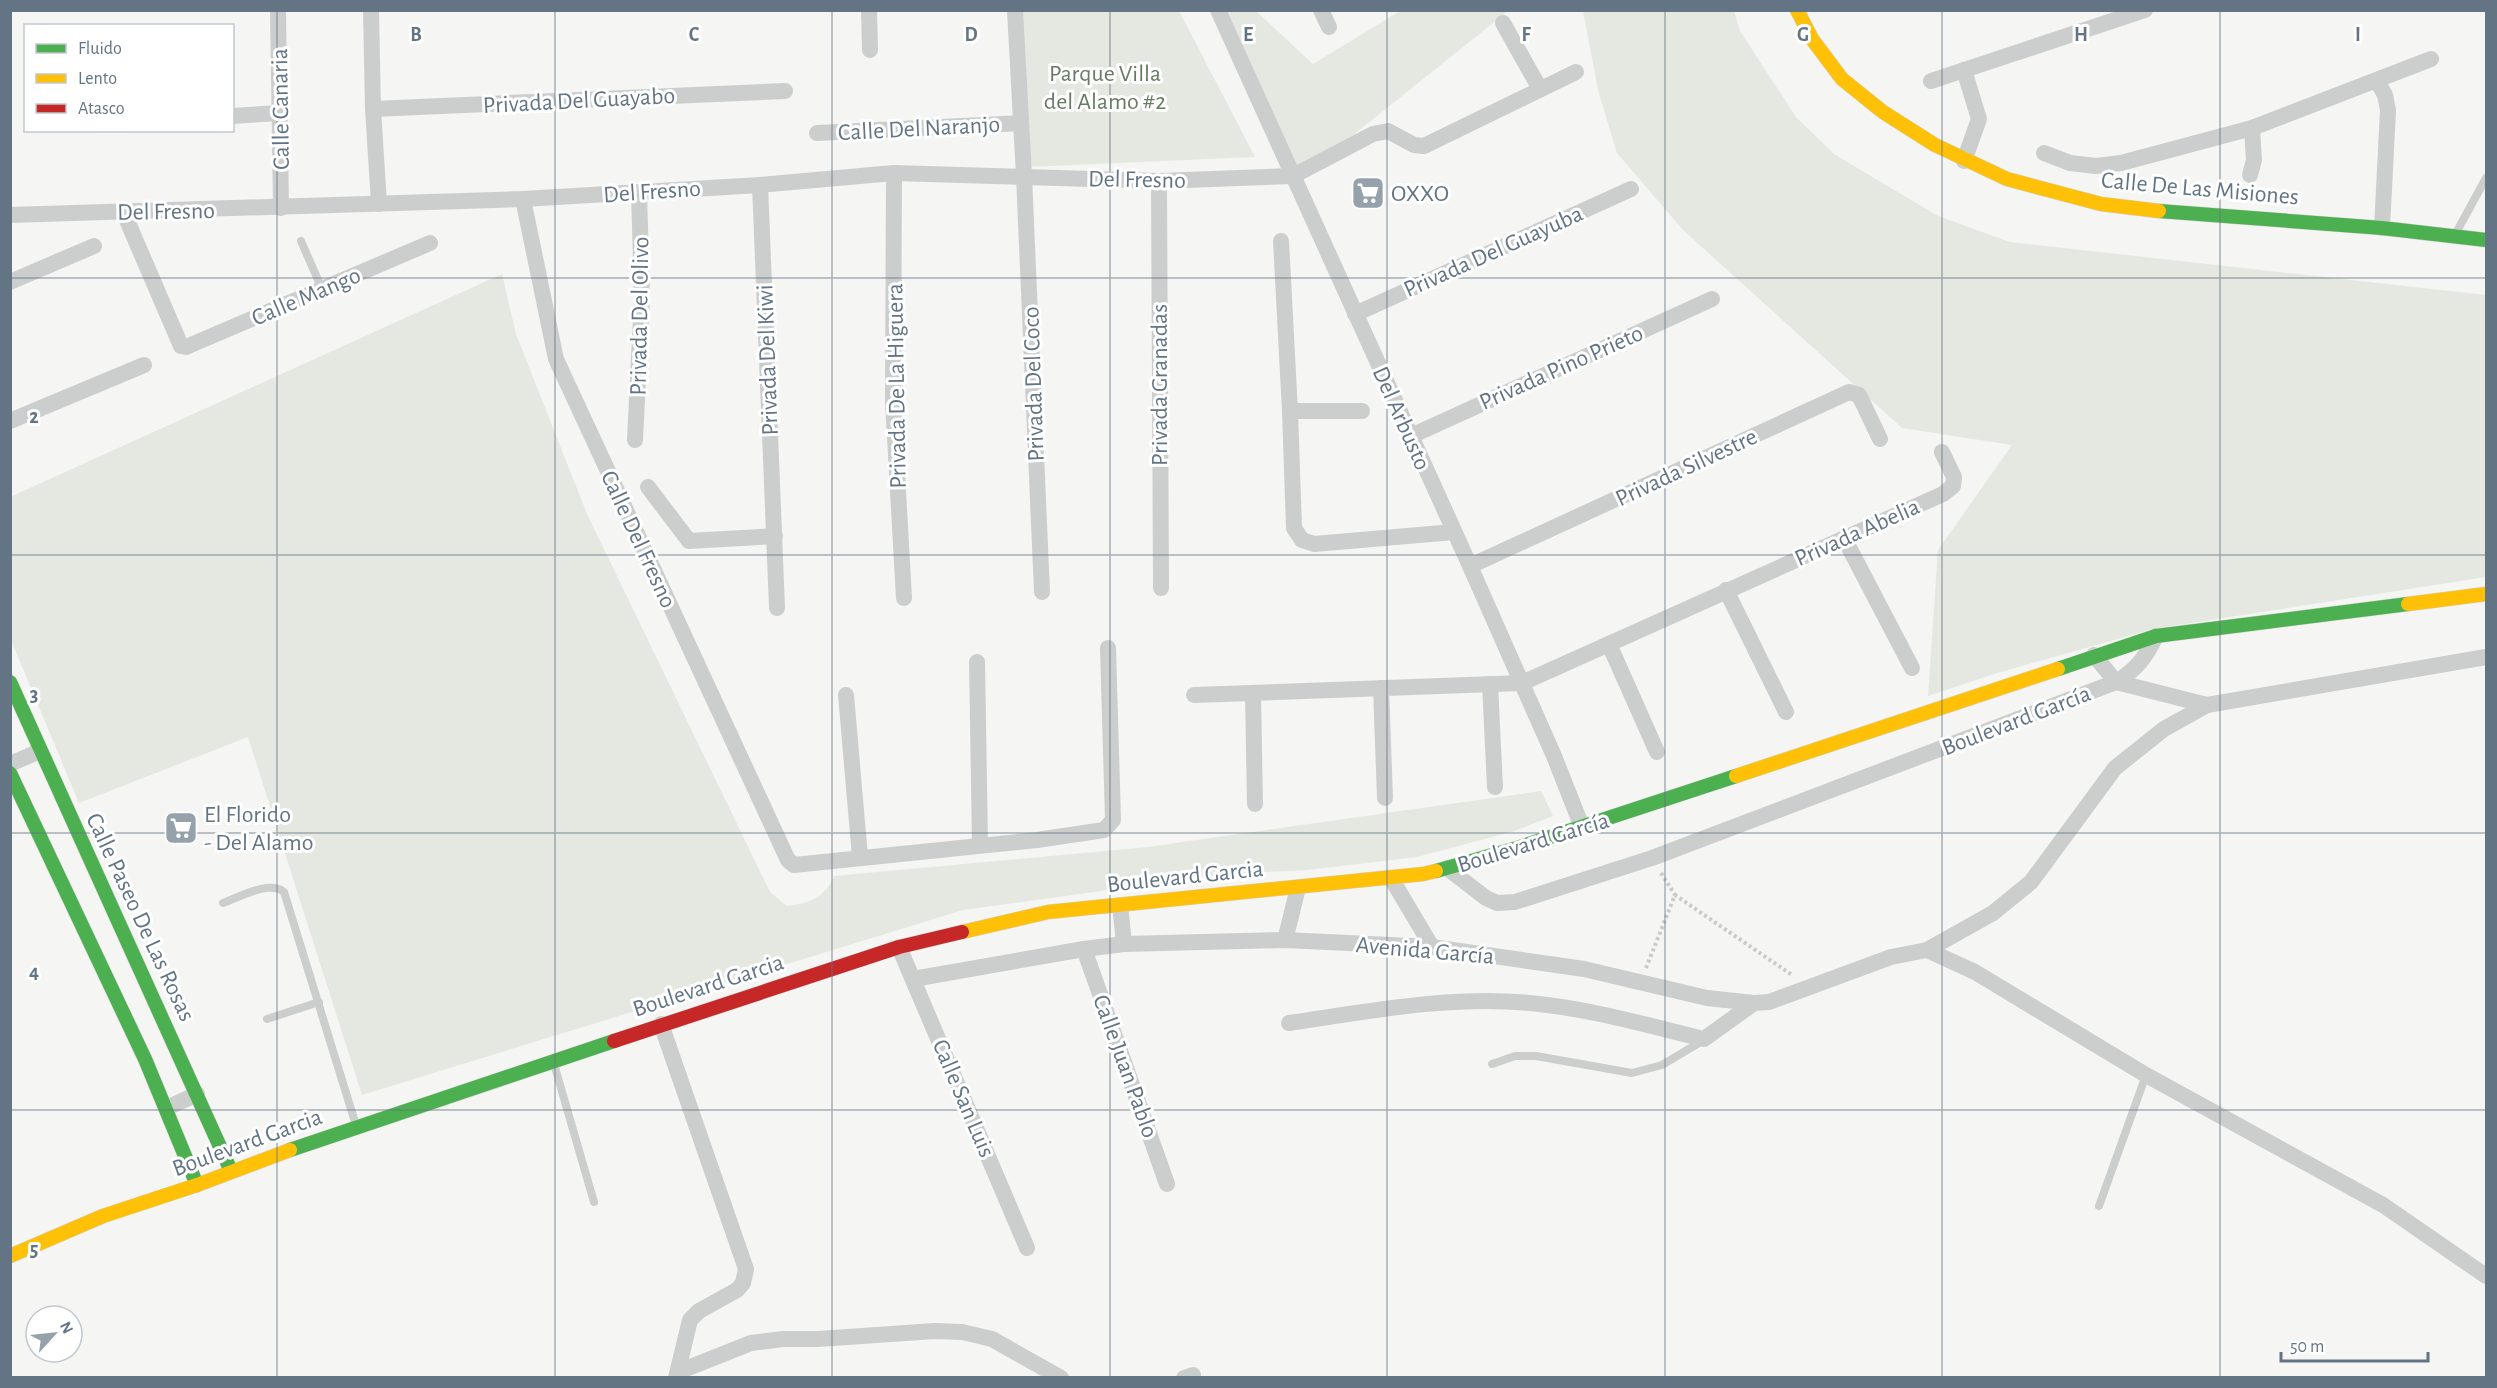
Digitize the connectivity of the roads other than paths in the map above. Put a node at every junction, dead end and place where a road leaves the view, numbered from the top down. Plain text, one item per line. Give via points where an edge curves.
1 (278, 10) edge
2 (371, 10) edge
3 (869, 10) edge
4 (1015, 10) edge
5 (1218, 10) edge
6 (1321, 10) edge
7 (1797, 10) edge
8 (2145, 10) edge
9 (1503, 23) dead end
10 (1329, 27) dead end
11 (870, 50) dead end
12 (2431, 59) dead end
13 (1964, 70) junction
14 (1576, 72) dead end
15 (1931, 81) dead end
16 (2377, 81) junction
17 (1540, 89) junction
18 (785, 91) dead end
19 (373, 109) junction
20 (279, 113) junction
21 (234, 116) edge
22 (1021, 123) junction
23 (2252, 128) junction
24 (817, 133) dead end
25 (2044, 153) dead end
26 (1964, 161) junction
27 (894, 173) junction
28 (2250, 175) dead end
29 (1024, 176) junction
30 (1293, 176) junction
31 (2487, 178) edge
32 (1159, 181) junction
33 (760, 185) junction
34 (1631, 189) dead end
35 (639, 192) junction
36 (523, 199) junction
37 (379, 204) junction
38 (281, 208) junction
39 (123, 211) junction
40 (10, 215) edge
41 (2382, 228) junction
42 (2455, 236) junction
43 (2487, 240) edge
44 (301, 241) dead end
45 (1281, 241) dead end
46 (430, 243) dead end
47 (94, 246) dead end
48 (10, 282) edge
49 (322, 288) junction
50 (1712, 299) dead end
51 (1355, 314) junction
52 (144, 365) dead end
53 (1290, 411) junction
54 (1362, 411) dead end
55 (10, 421) edge
56 (1411, 436) junction
57 (1880, 439) dead end
58 (634, 440) dead end
59 (1942, 452) dead end
60 (648, 487) dead end
61 (1454, 532) junction
62 (775, 536) junction
63 (1844, 538) junction
64 (1470, 566) junction
65 (1161, 588) dead end
66 (1726, 590) junction
67 (1042, 592) dead end
68 (2487, 594) edge
69 (904, 598) dead end
70 (777, 608) dead end
71 (2156, 636) junction
72 (1609, 644) junction
73 (1108, 648) dead end
74 (2094, 655) junction
75 (2487, 657) edge
76 (977, 662) dead end
77 (1912, 668) dead end
78 (10, 682) edge
79 (2116, 682) junction
80 (1522, 683) junction
81 (1490, 684) junction
82 (1381, 688) junction
83 (1253, 693) junction
84 (846, 695) dead end
85 (1194, 695) dead end
86 (2207, 705) junction
87 (1786, 712) dead end
88 (40, 751) junction
89 (1657, 752) dead end
90 (10, 764) edge
91 (10, 773) edge
92 (1495, 788) dead end
93 (1385, 798) dead end
94 (1255, 804) dead end
95 (1582, 827) junction
96 (980, 845) junction
97 (860, 857) junction
98 (1447, 868) junction
99 (1391, 878) junction
100 (1298, 888) junction
101 (224, 903) dead end
102 (1120, 905) junction
103 (1285, 940) junction
104 (1124, 944) junction
105 (899, 947) junction
106 (1432, 947) junction
107 (1084, 949) junction
108 (1927, 950) junction
109 (913, 979) junction
110 (319, 1002) junction
111 (1754, 1003) junction
112 (267, 1019) dead end
113 (1289, 1023) dead end
114 (661, 1024) junction
115 (1704, 1040) junction
116 (552, 1060) junction
117 (1492, 1064) dead end
118 (2146, 1075) junction
119 (197, 1094) junction
120 (166, 1108) junction
121 (356, 1126) junction
122 (231, 1171) junction
123 (1167, 1184) dead end
124 (197, 1185) junction
125 (594, 1202) dead end
126 (2099, 1206) dead end
127 (1027, 1248) dead end
128 (10, 1256) edge
129 (2487, 1276) edge
130 (677, 1375) edge
131 (1061, 1377) edge

1 - 20 street, Calle Canaria
2 - 19 street
3 - 11 street
4 - 22 street, Privada Del Coco
5 - 30 street, Del Arbusto
6 - 10 street
7 - 26 main road, Calle De Las Misiones via 1812,39 1842,79 1882,112
8 - 13 street
9 - 17 street
12 - 16 street
13 - 15 street
13 - 26 street via 1979,119
14 - 17 street
16 - 23 street
16 - 41 street via 2388,110
17 - 30 street via 1424,146 1388,131
18 - 19 street, Privada Del Guayabo
19 - 37 street
20 - 21 street
20 - 38 street, Calle Canaria
22 - 24 street, Calle Del Naranjo
22 - 29 street, Privada Del Coco
23 - 25 street via 2121,163 2070,164
23 - 28 street via 2254,160
26 - 41 main road, Calle De Las Misiones via 2007,179 2101,204
27 - 29 street, Del Fresno
27 - 33 street, Del Fresno
27 - 69 street, Privada De La Higuera via 893,401
29 - 32 street, Del Fresno
29 - 67 street, Privada Del Coco
30 - 32 street, Del Fresno
30 - 51 street, Del Arbusto
31 - 42 lane
32 - 65 street, Privada Granadas
33 - 35 street, Del Fresno
33 - 62 street, Privada Del Kiwi
34 - 51 street, Privada Del Guayuba
35 - 36 street, Del Fresno
35 - 58 street, Privada Del Olivo via 642,297
36 - 37 street, Del Fresno
36 - 97 street, Calle Del Fresno via 556,358 788,860 801,866
37 - 38 street, Del Fresno
38 - 39 street, Del Fresno
39 - 40 street, Del Fresno
39 - 49 street, Calle Mango via 181,346
41 - 42 main road, Calle De Las Misiones
42 - 43 main road, Calle De Las Misiones
44 - 49 lane
45 - 53 street
46 - 49 street, Calle Mango
47 - 48 street
50 - 56 street, Privada Pino Prieto
51 - 56 street, Del Arbusto
52 - 55 street
53 - 54 street
53 - 61 street via 1294,528 1302,540 1314,544
56 - 61 street, Del Arbusto
57 - 64 street, Privada Silvestre via 1859,395 1849,392
59 - 63 street, Privada Abelia via 1954,477 1953,486
60 - 62 street via 689,542
61 - 64 street, Del Arbusto
62 - 70 street, Privada Del Kiwi
63 - 66 street, Privada Abelia
63 - 77 street
64 - 80 street, Del Arbusto
66 - 72 street, Privada Abelia
66 - 87 street
68 - 71 main road, Boulevard García
71 - 74 main road, Boulevard García
71 - 79 street, Boulevard García via 2146,656 2130,674
72 - 80 street, Privada Abelia
72 - 89 street
73 - 96 street via 1113,820 1110,826 1104,830
74 - 79 street
74 - 95 main road, Boulevard García
75 - 86 street
76 - 96 street
78 - 88 main road, Calle Paseo De Las Rosas
79 - 86 street
79 - 98 street, Boulevard García via 1652,858 1515,902 1497,903 1486,898
80 - 81 street
80 - 95 street, Del Arbusto
81 - 82 street
81 - 92 street
82 - 83 street
82 - 93 street
83 - 85 street
83 - 94 street
84 - 97 street
86 - 108 street, Avenida García via 2164,729 2115,768 2031,882 1993,913
88 - 90 street
88 - 119 main road, Calle Paseo De Las Rosas
91 - 120 main road
95 - 98 main road, Boulevard García
96 - 97 street
98 - 99 main road, Boulevard Garcia
99 - 100 main road, Boulevard Garcia
99 - 106 street
100 - 102 main road, Boulevard Garcia
100 - 103 street
101 - 110 lane via 269,887 284,892
102 - 104 street
102 - 105 main road, Boulevard Garcia via 1048,912
103 - 104 street, Avenida García
103 - 106 street, Avenida García
104 - 107 street, Avenida García
105 - 109 street, Calle San Luis
105 - 114 main road, Boulevard Garcia
106 - 111 street, Avenida García via 1584,969 1707,998
107 - 109 street, Avenida García
107 - 123 street, Calle Juan Pablo
108 - 111 street, Avenida García via 1891,957 1770,1002
108 - 118 street via 1975,972
109 - 127 street, Calle San Luis
110 - 112 lane
110 - 121 lane
111 - 115 street
113 - 115 street via 1374,1010 1482,1001 1539,1004
114 - 116 main road, Boulevard Garcia
114 - 130 street via 746,1269 744,1283 738,1290 690,1320
115 - 117 lane via 1662,1065 1632,1073 1536,1056 1515,1056
116 - 121 main road, Boulevard Garcia
116 - 125 lane
118 - 126 lane
118 - 129 street via 2383,1205
119 - 120 street
119 - 122 main road, Calle Paseo De Las Rosas
120 - 124 main road
121 - 122 main road, Boulevard Garcia
122 - 124 main road, Boulevard Garcia
124 - 128 main road, Boulevard Garcia via 103,1216
130 - 131 street via 750,1343 935,1331 992,1339

